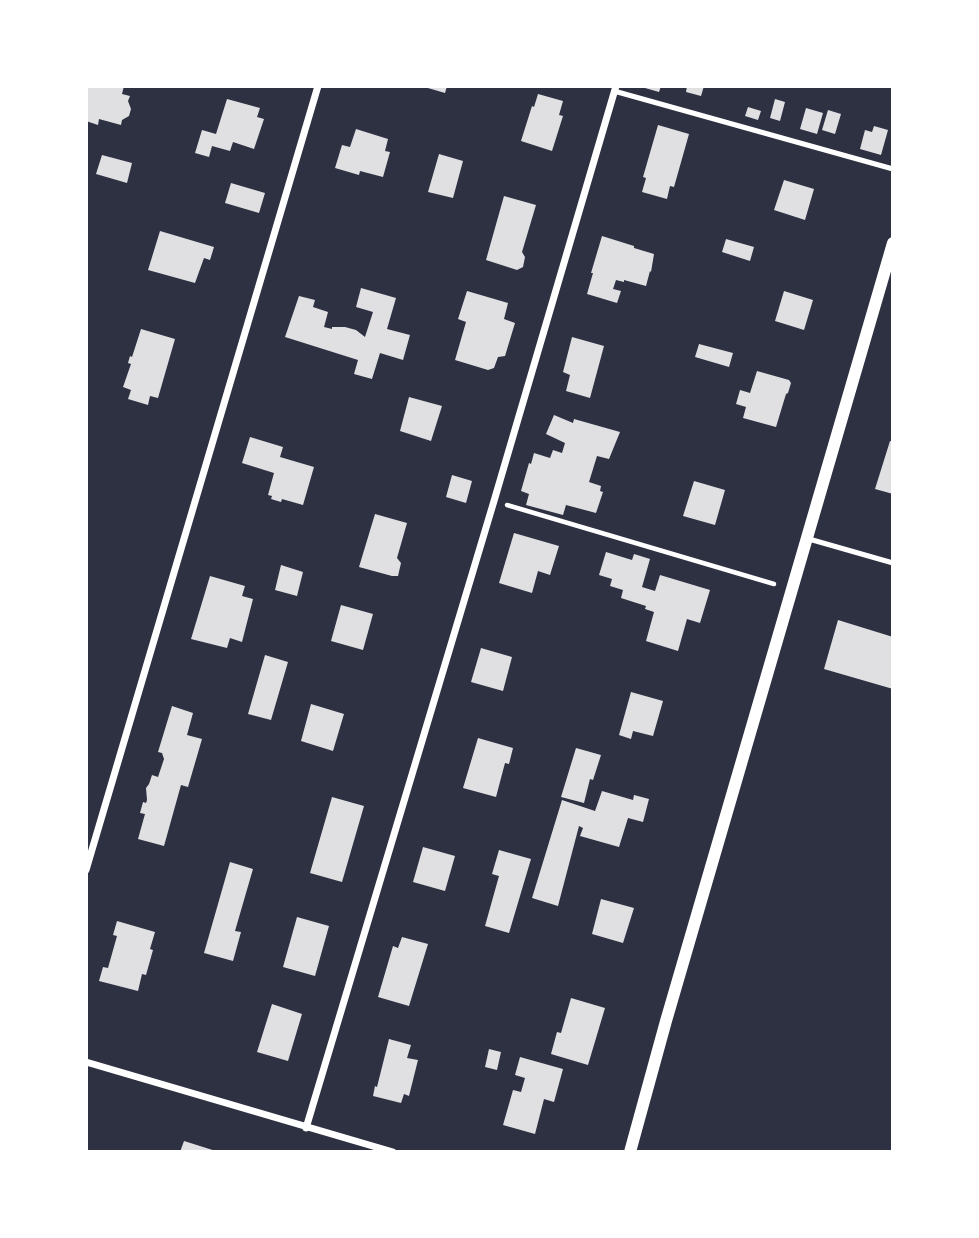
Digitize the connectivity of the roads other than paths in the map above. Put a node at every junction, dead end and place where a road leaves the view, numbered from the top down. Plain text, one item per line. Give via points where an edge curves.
1 (318, 86) edge
2 (615, 88) edge
3 (893, 169) edge
4 (893, 243) edge
5 (807, 538) junction
6 (893, 564) edge
7 (86, 870) edge
8 (86, 1062) edge
9 (306, 1128) junction
10 (375, 1150) edge
11 (393, 1152) edge
12 (630, 1152) edge

1 - 7 street
2 - 3 lane
2 - 9 street
4 - 5 street
5 - 6 lane
5 - 12 street
8 - 9 street
9 - 10 street
10 - 11 street

